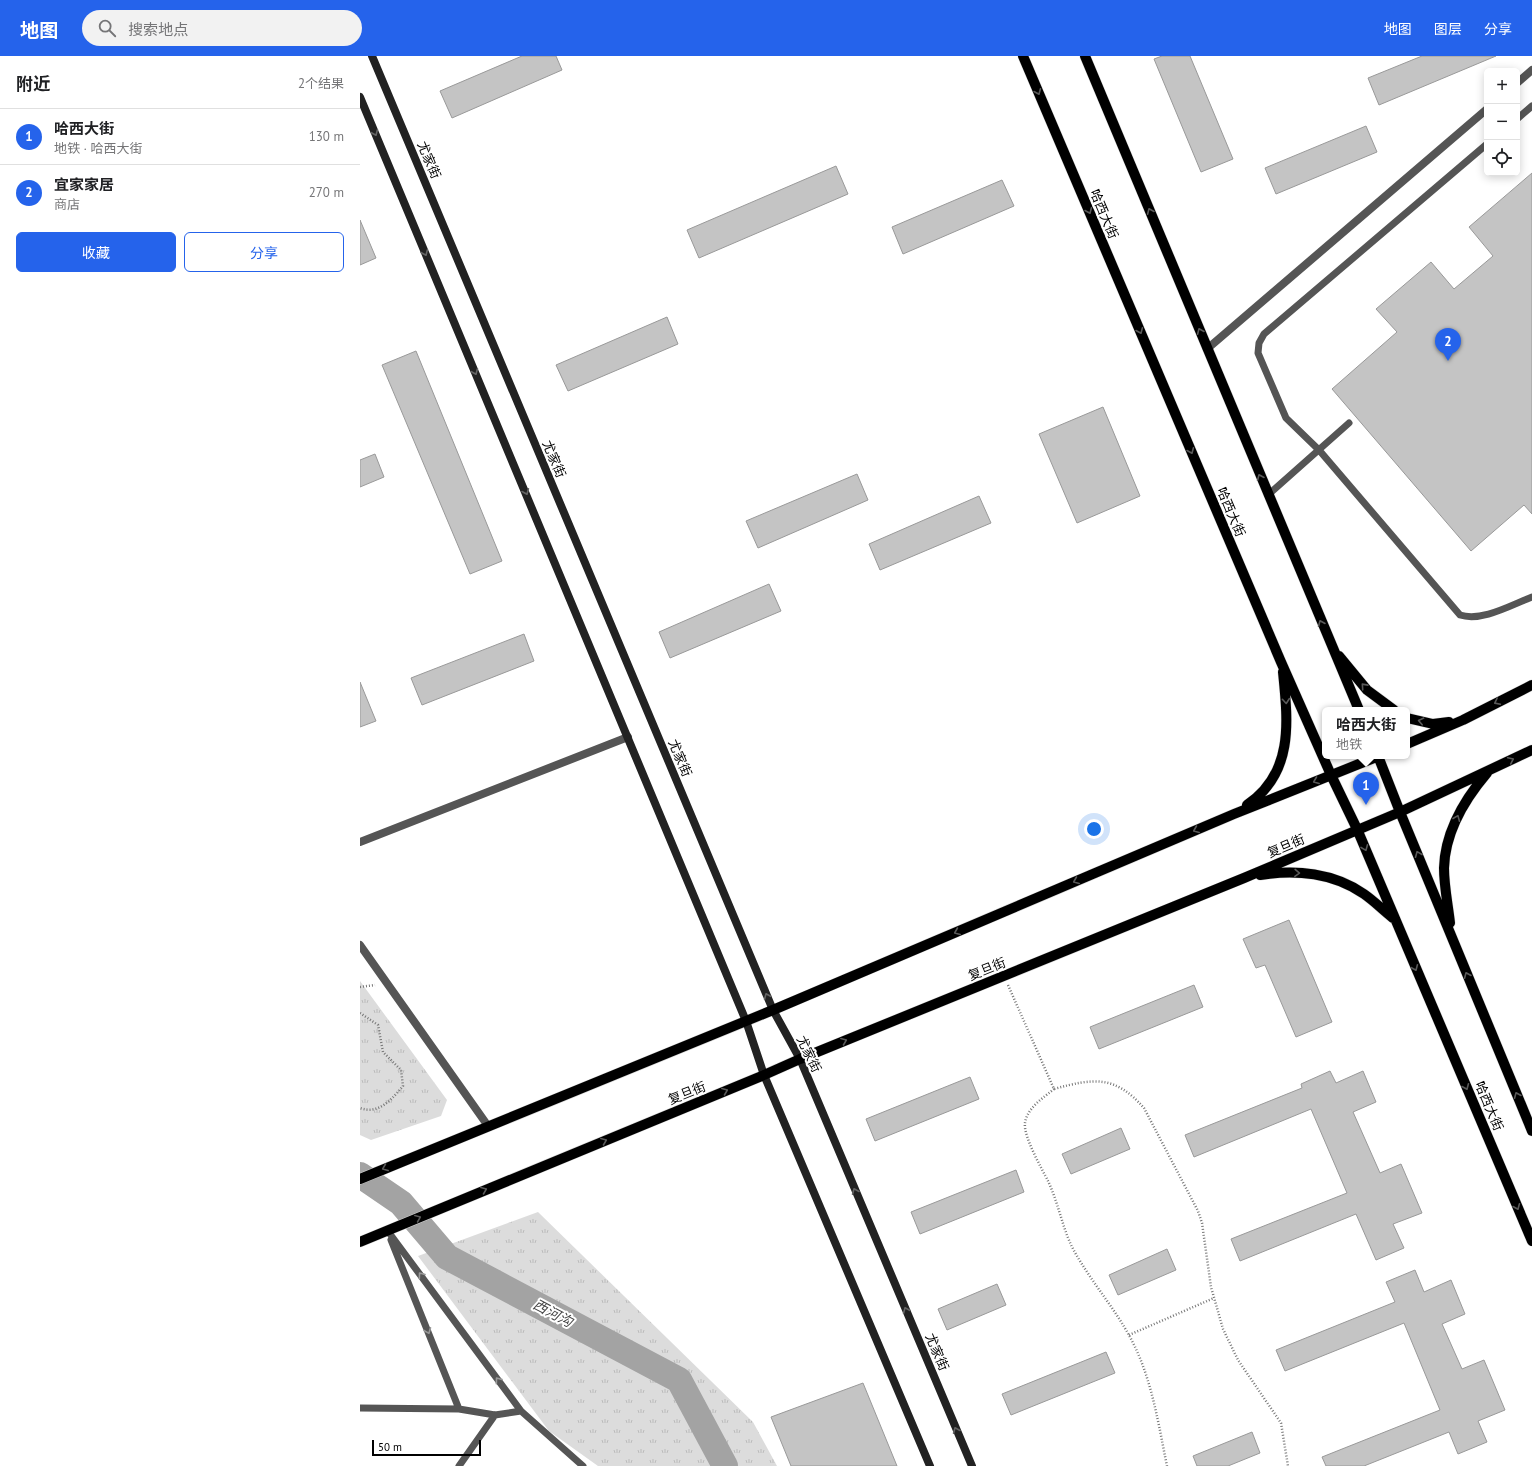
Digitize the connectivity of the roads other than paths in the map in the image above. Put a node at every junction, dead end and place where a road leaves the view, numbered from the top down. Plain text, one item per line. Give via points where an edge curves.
1 (372, 56) edge
2 (1023, 56) edge
3 (1085, 56) edge
4 (1532, 70) edge
5 (1520, 80) edge
6 (360, 97) edge
7 (1532, 106) edge
8 (1484, 112) edge
9 (1520, 116) edge
10 (1484, 147) edge
11 (1207, 349) junction
12 (1349, 423) dead end
13 (1318, 450) junction
14 (1268, 494) junction
15 (1532, 596) edge
16 (1331, 648) junction
17 (1282, 662) junction
18 (1532, 684) edge
19 (1357, 707) edge
20 (1390, 707) edge
21 (1410, 719) edge
22 (1463, 720) junction
23 (628, 737) junction
24 (1410, 743) edge
25 (1532, 750) edge
26 (1322, 754) edge
27 (1324, 759) edge
28 (1371, 759) edge
29 (1380, 759) edge
30 (1488, 770) junction
31 (1331, 775) junction
32 (1400, 812) junction
33 (1234, 814) junction
34 (1357, 829) junction
35 (360, 842) edge
36 (1244, 878) junction
37 (1395, 920) junction
38 (1452, 939) junction
39 (360, 945) edge
40 (773, 1010) junction
41 (746, 1021) junction
42 (800, 1059) junction
43 (764, 1075) junction
44 (488, 1126) junction
45 (1532, 1131) edge
46 (360, 1179) edge
47 (387, 1230) junction
48 (1532, 1241) edge
49 (360, 1242) edge
50 (360, 1408) edge
51 (459, 1409) junction
52 (521, 1411) junction
53 (495, 1415) junction
54 (459, 1466) edge
55 (583, 1466) edge
56 (930, 1466) edge
57 (972, 1466) edge

40 -> 1 main road, 尤家街
2 -> 17 main road, 哈西大街
11 -> 3 main road
4 - 5 street
6 -> 23 main road
7 - 9 lane
8 - 11 street
10 - 13 lane via 1264,334 1259,343 1258,352 1286,418
14 -> 11 main road
12 - 13 lane
13 - 14 lane
13 - 15 lane via 1460,614 1478,617
16 -> 14 main road
16 - 19 main road
20 -> 16 main road via 1367,690
17 - 26 main road, 哈西大街
17 -> 33 main road via 1288,721 1279,765 1267,788
18 -> 22 main road
22 -> 21 main road via 1433,724
22 - 24 main road
23 - 35 street
23 - 41 main road
30 -> 25 main road, 复旦街
27 - 31 main road, 哈西大街
28 - 31 main road
29 - 32 main road
30 - 32 main road, 复旦街
38 -> 30 main road via 1444,869 1446,846 1458,815 1472,790
31 -> 33 main road
31 - 34 main road, 哈西大街
32 - 34 main road, 复旦街
38 -> 32 main road
33 -> 40 main road
34 - 36 main road, 复旦街
34 -> 37 main road, 哈西大街
36 -> 37 main road via 1280,872 1310,873 1335,879 1364,894
42 -> 36 main road, 复旦街
37 -> 48 main road, 哈西大街
45 -> 38 main road
39 - 44 street
40 - 41 main road
40 - 42 main road, 尤家街
41 - 43 main road
41 - 44 main road
42 - 43 main road, 复旦街
57 -> 42 main road, 尤家街
47 -> 43 main road, 复旦街
43 - 56 main road
44 -> 46 main road
47 - 49 main road
47 -> 51 lane
52 -> 47 lane
50 - 51 lane
51 - 53 lane
52 - 53 lane
52 - 55 lane
53 - 54 lane

